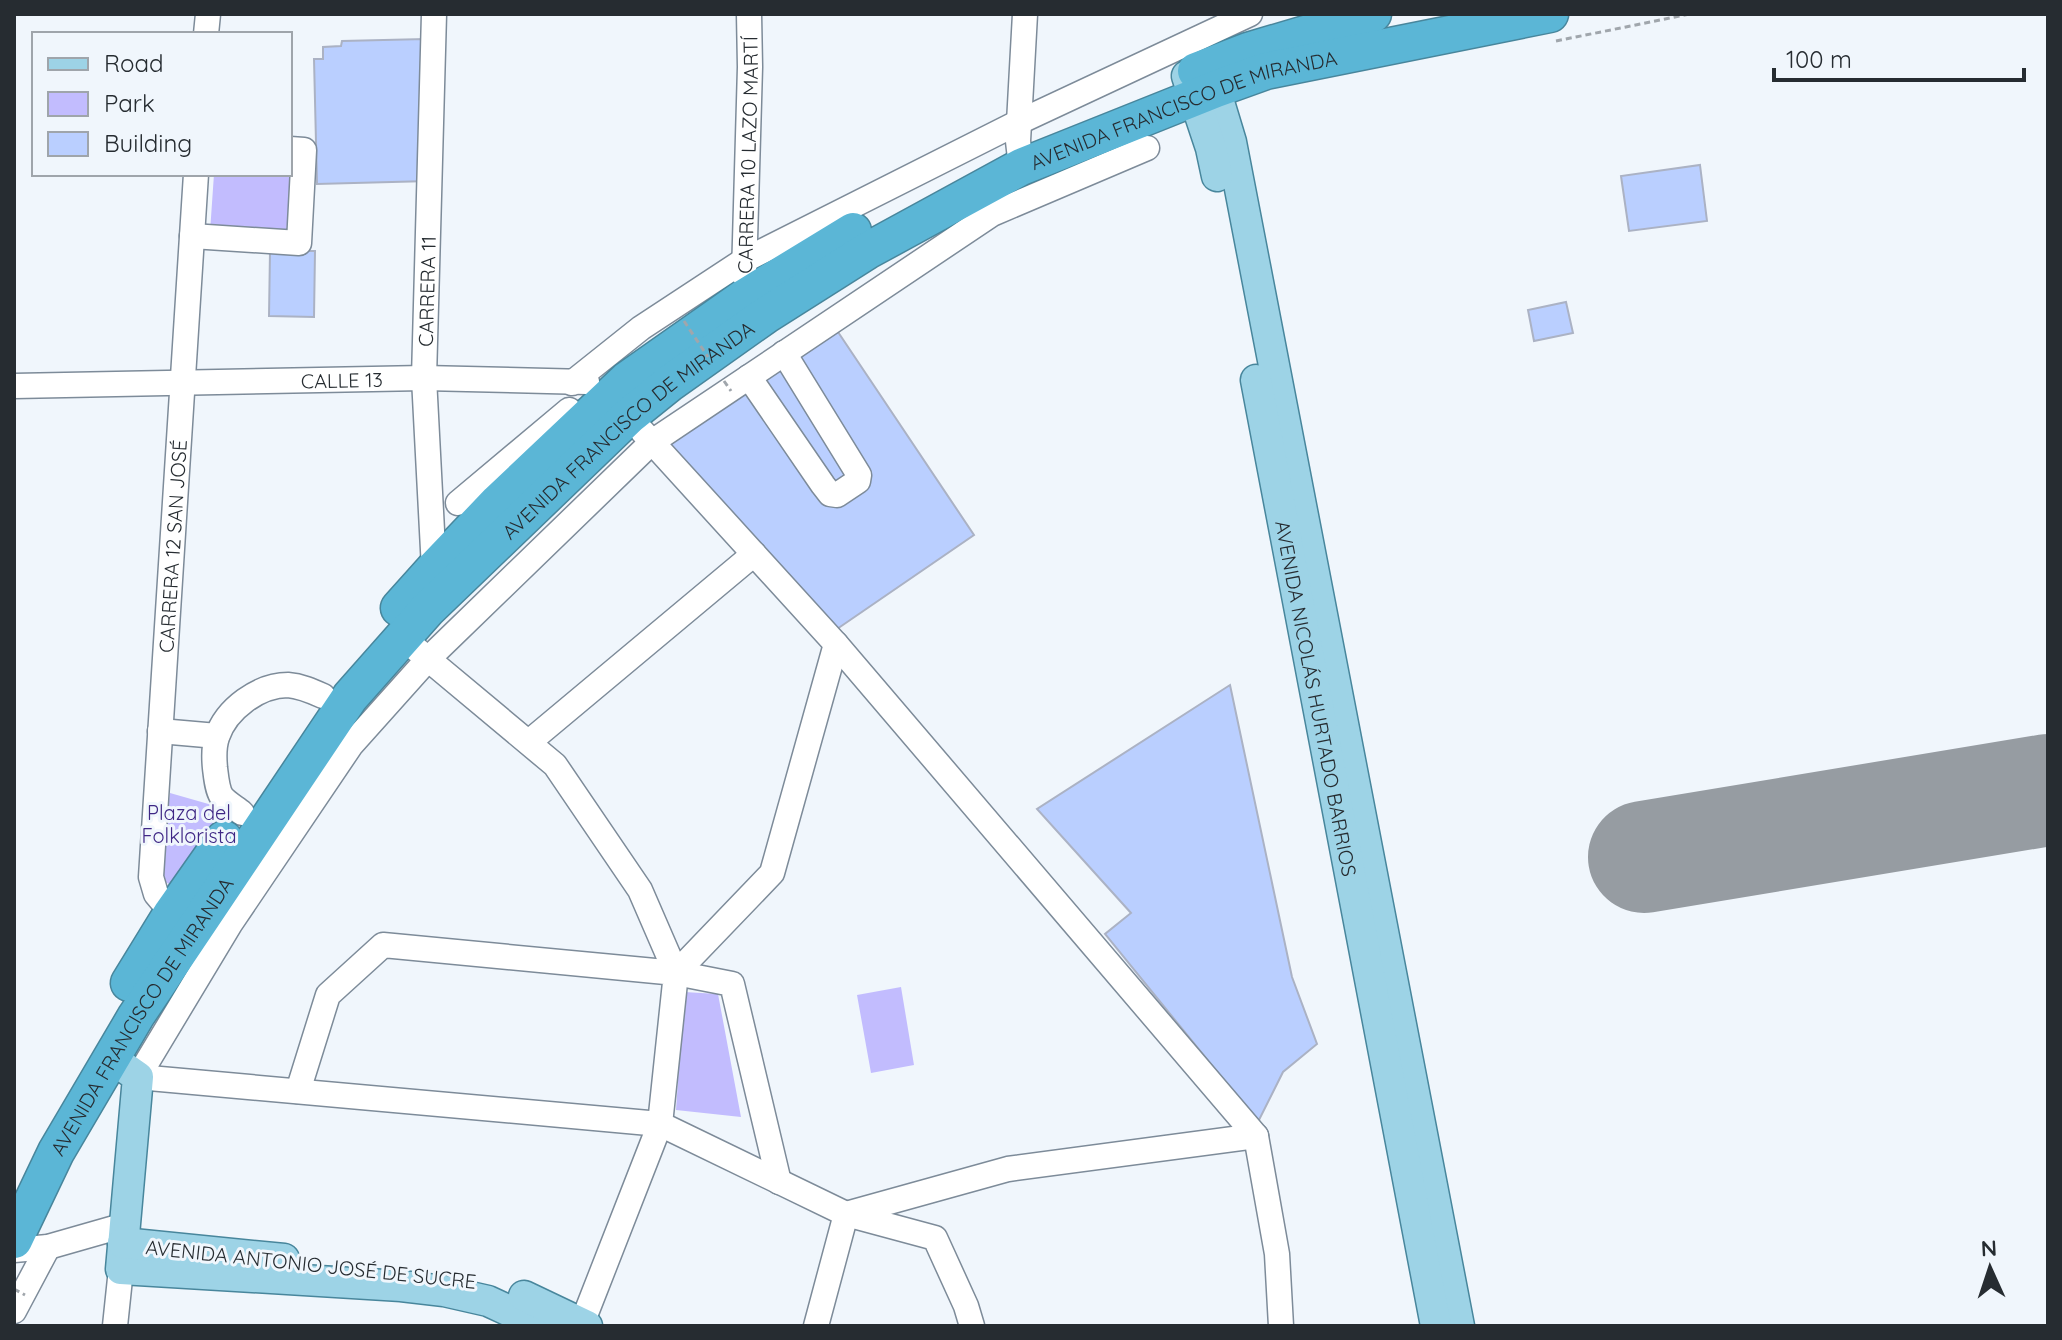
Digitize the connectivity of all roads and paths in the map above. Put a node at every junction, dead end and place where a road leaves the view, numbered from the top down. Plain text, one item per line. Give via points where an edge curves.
1 (434, 14) edge
2 (749, 14) edge
3 (1025, 14) edge
4 (1250, 14) edge
5 (1373, 14) edge
6 (1550, 14) edge
7 (1248, 51) junction
8 (1202, 82) junction
9 (1020, 143) junction
10 (1147, 148) dead end
11 (292, 149) edge
12 (196, 176) edge
13 (192, 236) junction
14 (743, 261) junction
15 (745, 297) junction
16 (684, 321) dead end
17 (784, 353) junction
18 (708, 357) dead end
19 (424, 378) junction
20 (627, 380) junction
21 (724, 381) dead end
22 (572, 383) junction
23 (670, 383) junction
24 (182, 384) junction
25 (740, 384) junction
26 (14, 386) edge
27 (640, 429) junction
28 (489, 493) junction
29 (458, 503) dead end
30 (754, 554) junction
31 (424, 591) junction
32 (836, 644) junction
33 (415, 648) junction
34 (323, 696) junction
35 (160, 731) junction
36 (217, 736) junction
37 (529, 742) junction
38 (242, 813) junction
39 (183, 920) junction
40 (676, 973) junction
41 (126, 1010) junction
42 (124, 1068) junction
43 (298, 1091) junction
44 (660, 1124) junction
45 (1256, 1136) junction
46 (779, 1182) junction
47 (14, 1188) edge
48 (846, 1214) junction
49 (31, 1243) edge
50 (123, 1245) junction
51 (14, 1250) edge
52 (14, 1289) edge
53 (19, 1303) edge
54 (522, 1323) edge
55 (583, 1325) edge
56 (115, 1326) edge
57 (816, 1326) edge
58 (972, 1326) edge
59 (1281, 1326) edge
60 (1436, 1326) edge
61 (1459, 1326) edge

1 - 19 street, CARRERA 11
2 - 14 street, CARRERA 10 LAZO MARTÍ
3 - 9 street
4 - 7 street
4 - 9 street, AVENIDA FRANCISCO DE MIRANDA
5 - 7 highway, AVENIDA FRANCISCO DE MIRANDA
6 - 8 highway, AVENIDA FRANCISCO DE MIRANDA
7 - 8 highway, AVENIDA FRANCISCO DE MIRANDA
8 - 9 highway, AVENIDA FRANCISCO DE MIRANDA
8 - 60 main road, AVENIDA NICOLÁS HURTADO BARRIOS
8 - 61 main road, AVENIDA NICOLÁS HURTADO BARRIOS via 1231,142
9 - 14 street, AVENIDA FRANCISCO DE MIRANDA
9 - 15 highway, AVENIDA FRANCISCO DE MIRANDA via 858,228
9 - 23 highway, AVENIDA FRANCISCO DE MIRANDA
10 - 17 street, AVENIDA FRANCISCO DE MIRANDA via 992,214
11 - 13 street via 304,150 299,243
12 - 13 street, CARRERA 12 SAN JOSÉ
13 - 24 street, CARRERA 12 SAN JOSÉ
14 - 15 street, CARRERA 10 LAZO MARTÍ
14 - 22 street, AVENIDA FRANCISCO DE MIRANDA via 641,328
15 - 20 highway, AVENIDA FRANCISCO DE MIRANDA
16 - 18 path, bridge
17 - 25 street, AVENIDA FRANCISCO DE MIRANDA
17 - 25 street via 858,481 830,494
19 - 22 street, CALLE 13
19 - 24 street, CALLE 13
19 - 31 street, CARRERA 11
20 - 22 street, CALLE 13
20 - 23 street, CALLE 13
20 - 28 highway, AVENIDA FRANCISCO DE MIRANDA via 559,427
21 - 25 path, bridge
23 - 27 highway, AVENIDA FRANCISCO DE MIRANDA
24 - 26 street, CALLE 13
24 - 35 street, CARRERA 12 SAN JOSÉ
25 - 27 street, AVENIDA FRANCISCO DE MIRANDA
27 - 30 street
27 - 31 highway, AVENIDA FRANCISCO DE MIRANDA
27 - 33 street, AVENIDA FRANCISCO DE MIRANDA
28 - 29 street, AVENIDA FRANCISCO DE MIRANDA
28 - 31 highway, AVENIDA FRANCISCO DE MIRANDA
30 - 32 street
30 - 37 street
31 - 33 highway, AVENIDA FRANCISCO DE MIRANDA
31 - 34 highway, AVENIDA FRANCISCO DE MIRANDA via 352,660
32 - 40 street via 772,873
32 - 45 street
33 - 37 street
33 - 39 highway, AVENIDA FRANCISCO DE MIRANDA via 350,697
33 - 42 street, AVENIDA FRANCISCO DE MIRANDA via 230,924
34 - 36 street via 298,686 269,688 243,702
34 - 38 highway, AVENIDA FRANCISCO DE MIRANDA
35 - 36 street
35 - 39 street, CARRERA 12 SAN JOSÉ via 151,877 156,894
36 - 38 street via 217,783 222,797
37 - 40 street via 555,765 640,890
38 - 39 highway, AVENIDA FRANCISCO DE MIRANDA
39 - 41 highway, AVENIDA FRANCISCO DE MIRANDA
40 - 43 street via 383,945 328,995
40 - 44 street
40 - 46 street via 732,984
41 - 42 highway, AVENIDA FRANCISCO DE MIRANDA
41 - 47 highway, AVENIDA FRANCISCO DE MIRANDA via 43,1131
42 - 43 street
42 - 49 highway, AVENIDA FRANCISCO DE MIRANDA via 56,1152
42 - 50 main road
43 - 44 street
44 - 46 street
44 - 55 street
45 - 48 street via 1008,1169
45 - 59 street via 1277,1254
46 - 48 street
48 - 57 street
48 - 58 street via 935,1238
49 - 50 street
49 - 51 street
49 - 53 street, AVENIDA FRANCISCO DE MIRANDA
50 - 54 main road, AVENIDA ANTONIO JOSÉ DE SUCRE via 444,1291 488,1301
50 - 55 main road, AVENIDA ANTONIO JOSÉ DE SUCRE via 439,1274 517,1293
50 - 56 street
52 - 53 path, bridge

